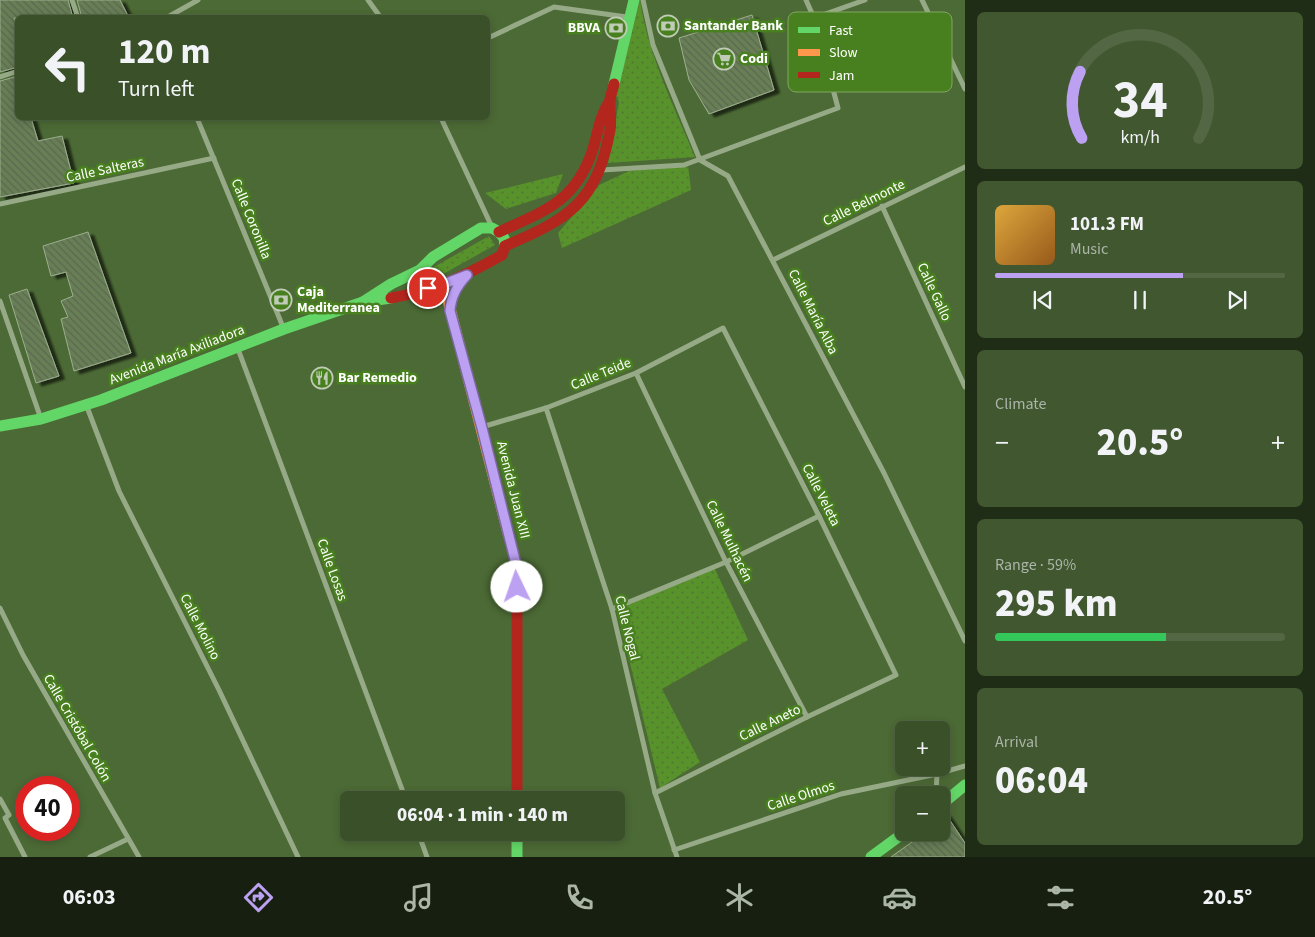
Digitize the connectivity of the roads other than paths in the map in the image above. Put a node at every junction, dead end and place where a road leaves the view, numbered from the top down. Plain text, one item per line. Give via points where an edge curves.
1 (72, 0) edge
2 (198, 0) edge
3 (368, 0) edge
4 (634, 0) edge
5 (643, 0) edge
6 (806, 0) edge
7 (865, 0) edge
8 (922, 0) edge
9 (811, 12) edge
10 (831, 12) edge
11 (928, 12) edge
12 (77, 15) edge
13 (171, 15) edge
14 (379, 15) edge
15 (630, 17) junction
16 (490, 37) edge
17 (952, 62) edge
18 (15, 72) edge
19 (0, 77) edge
20 (965, 89) edge
21 (834, 92) edge
22 (610, 101) junction
23 (198, 120) edge
24 (442, 120) edge
25 (214, 158) junction
26 (700, 160) junction
27 (965, 167) edge
28 (599, 170) junction
29 (0, 204) edge
30 (882, 206) junction
31 (496, 230) junction
32 (505, 246) junction
33 (773, 260) junction
34 (420, 270) junction
35 (467, 275) junction
36 (444, 284) junction
37 (428, 288) junction
38 (416, 294) junction
39 (0, 301) edge
40 (363, 302) junction
41 (450, 311) junction
42 (723, 328) joint
43 (284, 329) junction
44 (238, 348) junction
45 (636, 373) junction
46 (965, 387) edge
47 (86, 405) junction
48 (546, 408) junction
49 (41, 419) junction
50 (0, 426) edge
51 (482, 428) junction
52 (820, 516) junction
53 (726, 562) junction
54 (0, 608) edge
55 (612, 609) junction
56 (965, 641) edge
57 (896, 675) joint
58 (807, 716) junction
59 (965, 766) edge
60 (950, 770) edge
61 (927, 776) edge
62 (965, 785) edge
63 (403, 791) edge
64 (517, 791) edge
65 (654, 793) junction
66 (0, 799) edge
67 (950, 799) edge
68 (965, 799) edge
69 (950, 804) edge
70 (128, 839) junction
71 (895, 839) edge
72 (421, 841) edge
73 (517, 841) edge
74 (674, 850) junction
75 (25, 857) edge
76 (90, 857) edge
77 (139, 857) edge
78 (298, 857) edge
79 (427, 857) edge
80 (517, 857) edge
81 (677, 857) edge
82 (871, 857) edge

1 - 12 street
2 - 13 street
3 - 14 street
4 - 15 street
5 - 26 street via 653,44
6 - 9 street
7 - 10 street
8 - 11 street
15 - 16 street via 554,7
15 - 22 street
17 - 20 street
18 - 19 street
21 - 26 street via 838,108
22 - 28 street via 613,115
22 - 31 street via 602,111 594,144 574,187 553,205
23 - 25 street, Calle Coronilla
24 - 31 street
25 - 29 street, Calle Salteras
25 - 43 street, Calle Coronilla
26 - 28 street via 684,165
26 - 33 street, Calle María Alba via 728,176
27 - 30 street, Calle Belmonte
28 - 32 street via 583,199 568,213 551,225
30 - 33 street, Calle Belmonte
30 - 46 street, Calle Gallo
31 - 32 street via 504,238
31 - 34 street, Avenida María Axiliadora via 481,228 433,257
32 - 35 street, Avenida María Axiliadora via 502,255
33 - 56 street, Calle María Alba via 884,473
34 - 37 street via 422,281
34 - 40 street, Avenida María Axiliadora
35 - 36 street, Avenida María Axiliadora
35 - 41 street via 456,288
36 - 37 street, Avenida María Axiliadora
36 - 41 street, Avenida Juan XIII
37 - 38 street, Avenida María Axiliadora
38 - 40 street, Avenida María Axiliadora
38 - 41 street via 439,298
39 - 49 street
40 - 43 street, Avenida María Axiliadora
41 - 51 street, Avenida Juan XIII
42 - 45 street, Calle Teide
42 - 52 street, Calle Veleta
43 - 44 street, Avenida María Axiliadora
44 - 47 street, Avenida María Axiliadora
44 - 63 street, Calle Losas
45 - 48 street, Calle Teide
45 - 53 street, Calle Mulhacén
47 - 49 street, Avenida María Axiliadora
47 - 78 street, Calle Molino via 119,491
48 - 51 street, Calle Teide
48 - 55 street, Calle Nogal
49 - 50 street, Avenida María Axiliadora
51 - 64 street, Avenida Juan XIII via 517,568
52 - 53 street
52 - 57 street, Calle Veleta
53 - 55 street
53 - 58 street, Calle Mulhacén
54 - 70 street, Calle Cristóbal Colón via 23,655
55 - 65 street, Calle Nogal
57 - 58 street, Calle Aneto
58 - 65 street, Calle Aneto
59 - 60 street, Calle Olmos
61 - 74 street, Calle Olmos via 841,794
62 - 67 street
65 - 74 street, Calle Nogal
66 - 75 street via 9,815 4,818
68 - 69 street
70 - 76 street
70 - 77 street, Calle Cristóbal Colón
71 - 82 street
72 - 79 street
73 - 80 street
74 - 81 street, Calle Nogal

